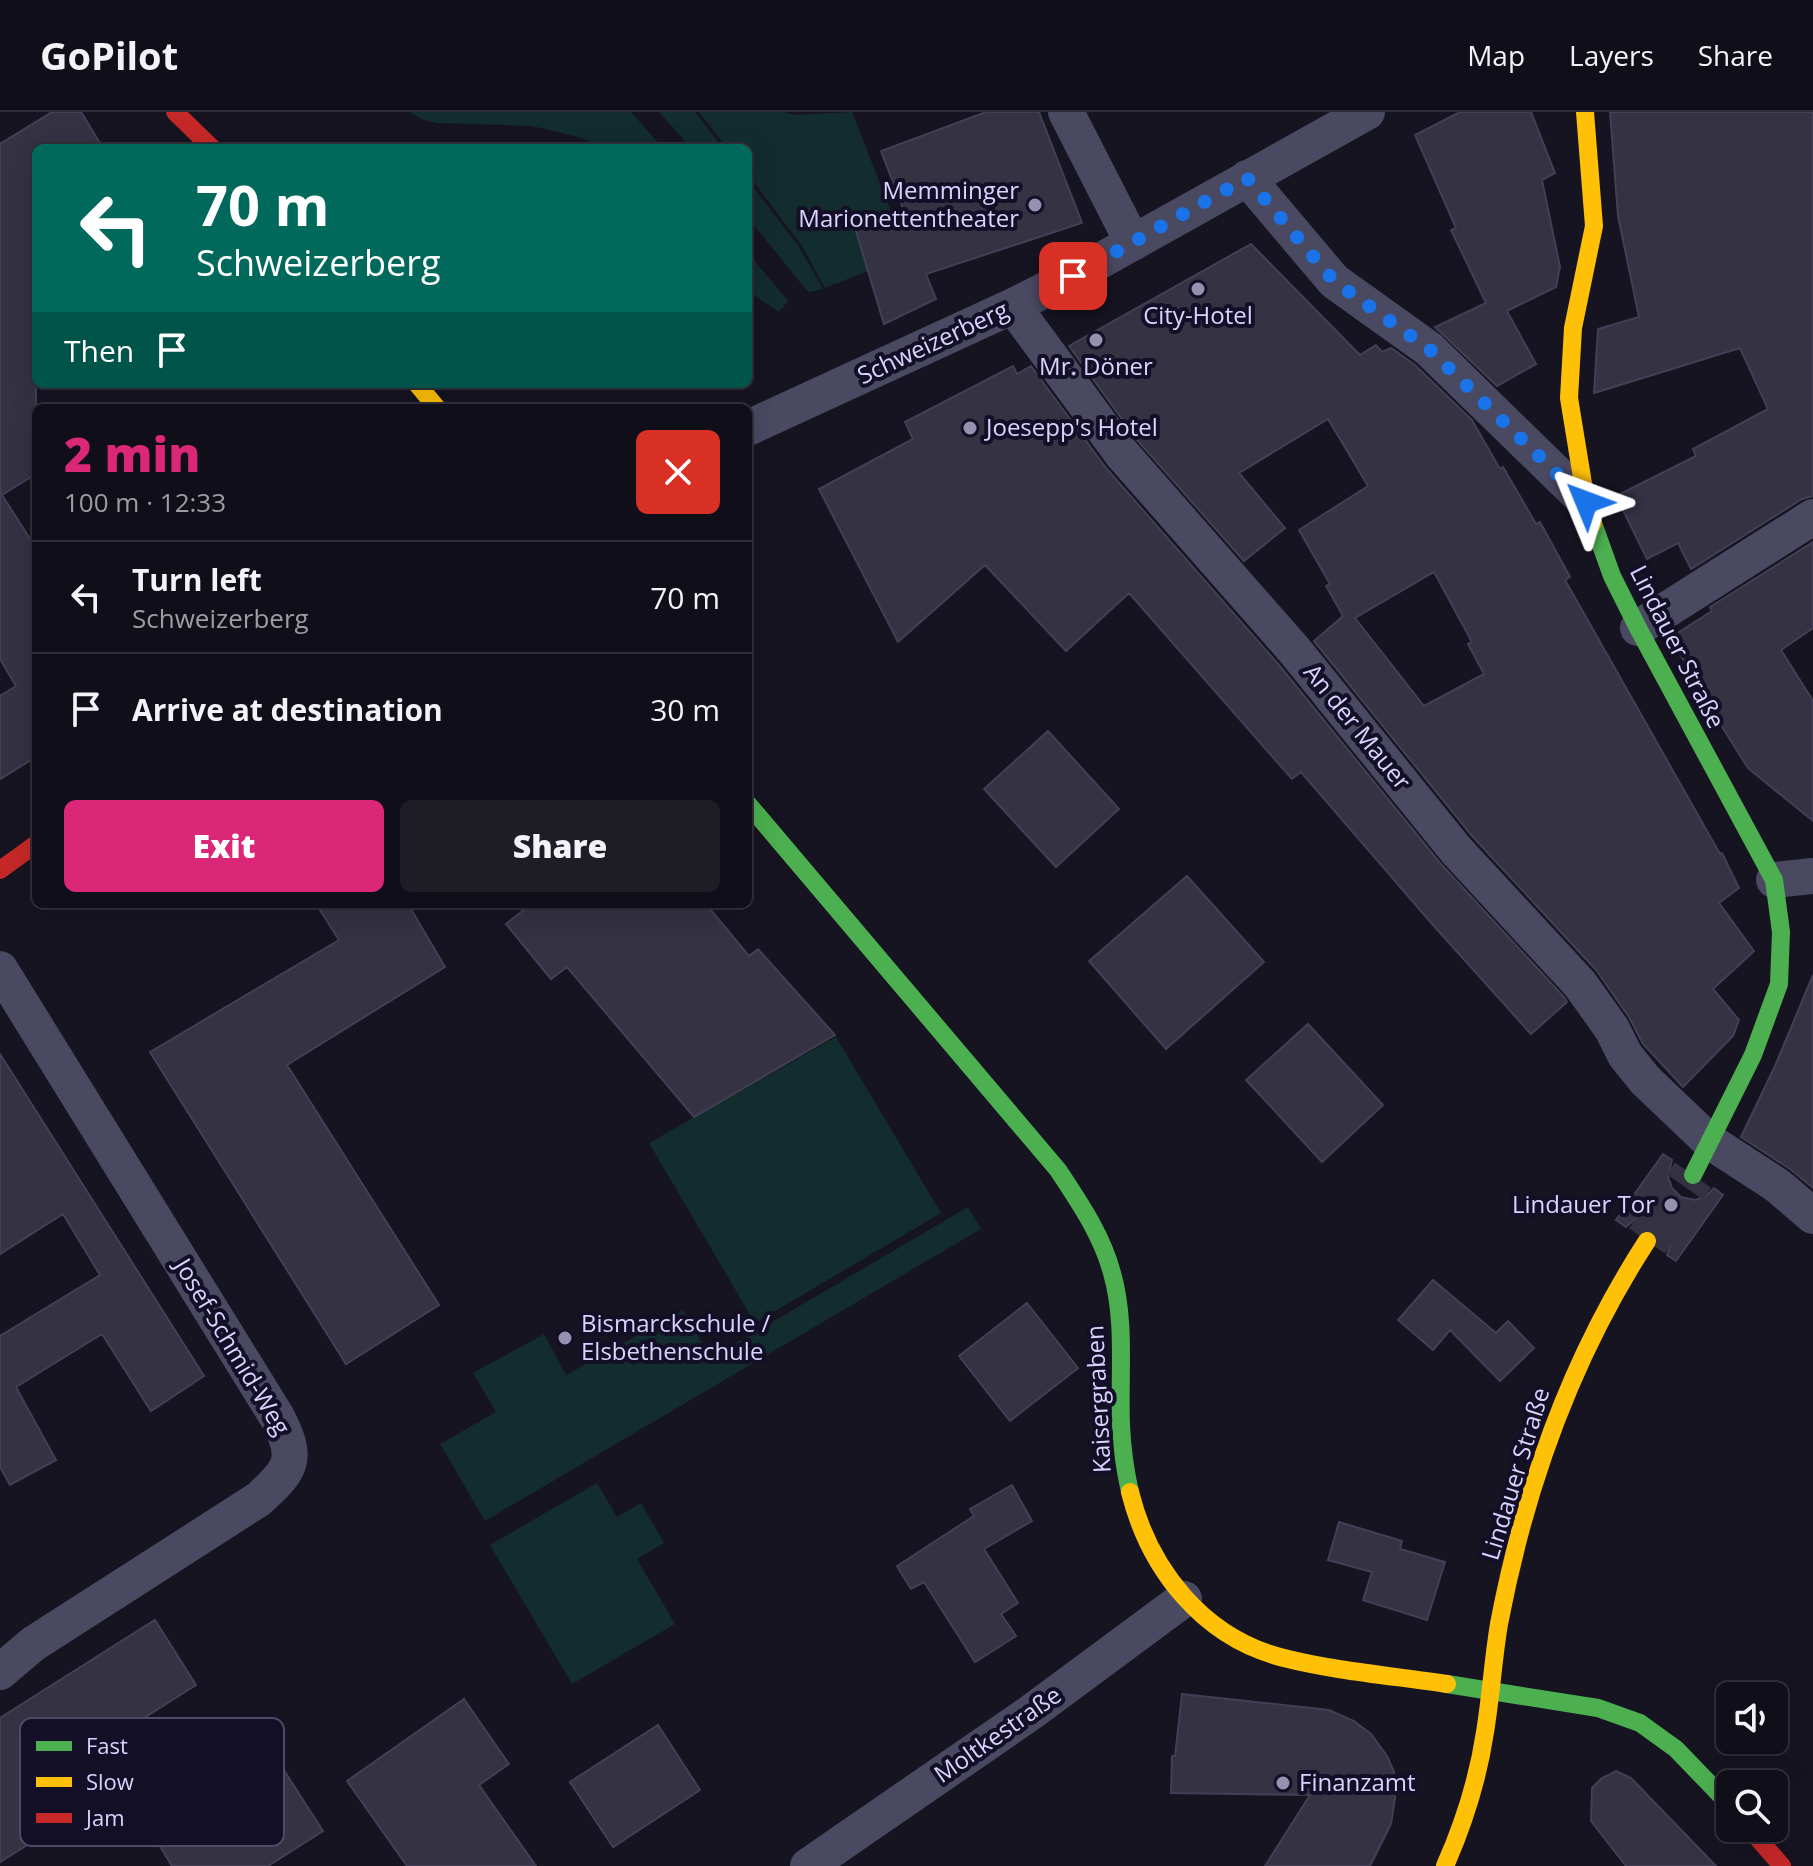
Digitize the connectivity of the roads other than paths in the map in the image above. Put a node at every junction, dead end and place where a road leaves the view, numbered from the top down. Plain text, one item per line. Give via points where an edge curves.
1 (175, 112) edge
2 (1066, 112) edge
3 (1367, 112) edge
4 (1585, 112) edge
5 (208, 144) edge
6 (1247, 178) junction
7 (1133, 243) junction
8 (1013, 306) junction
9 (420, 388) edge
10 (434, 404) edge
11 (752, 426) edge
12 (1586, 502) junction
13 (1813, 517) edge
14 (1638, 628) junction
15 (752, 809) edge
16 (32, 847) edge
17 (0, 870) edge
18 (1813, 876) edge
19 (1774, 880) junction
20 (0, 969) edge
21 (1709, 1141) junction
22 (1693, 1175) tunnel mouth
23 (1813, 1216) edge
24 (1647, 1241) tunnel mouth
25 (1184, 1599) junction
26 (0, 1672) edge
27 (1489, 1691) junction
28 (1716, 1790) edge
29 (1761, 1842) edge
30 (808, 1866) edge
31 (1445, 1866) edge
32 (1782, 1866) edge

1 - 5 street
2 - 7 street
3 - 6 street, Schweizerberg
4 - 12 street, Lindauer Straße via 1594,226 1573,328 1569,398
6 - 7 street, Schweizerberg
6 - 12 street via 1334,281 1429,349
7 - 8 street, Schweizerberg
8 - 11 street, Schweizerberg
8 - 21 street, An der Mauer via 1122,454 1287,641 1456,850 1580,984 1645,1080
9 - 10 street
12 - 14 street, Lindauer Straße via 1612,576
13 - 14 street
14 - 19 street, Lindauer Straße
15 - 25 street, Kaisergraben via 1058,1170 1097,1233 1118,1306 1127,1485 1155,1559
16 - 17 street
18 - 19 street
19 - 21 street, Lindauer Straße via 1781,932 1779,984 1753,1055
20 - 26 street, Josef-Schmid-Weg via 277,1417 288,1438 290,1462 282,1478 259,1499 33,1644
21 - 22 street, Lindauer Straße
21 - 23 street, An der Mauer
24 - 27 street, Lindauer Straße via 1620,1280 1552,1423 1503,1607
25 - 27 street, Kaisergraben via 1235,1638 1282,1658
25 - 30 street, Moltkestraße
27 - 28 street, Kaisergraben via 1598,1708 1640,1723 1676,1749
27 - 31 street, Lindauer Straße via 1482,1752
29 - 32 street

